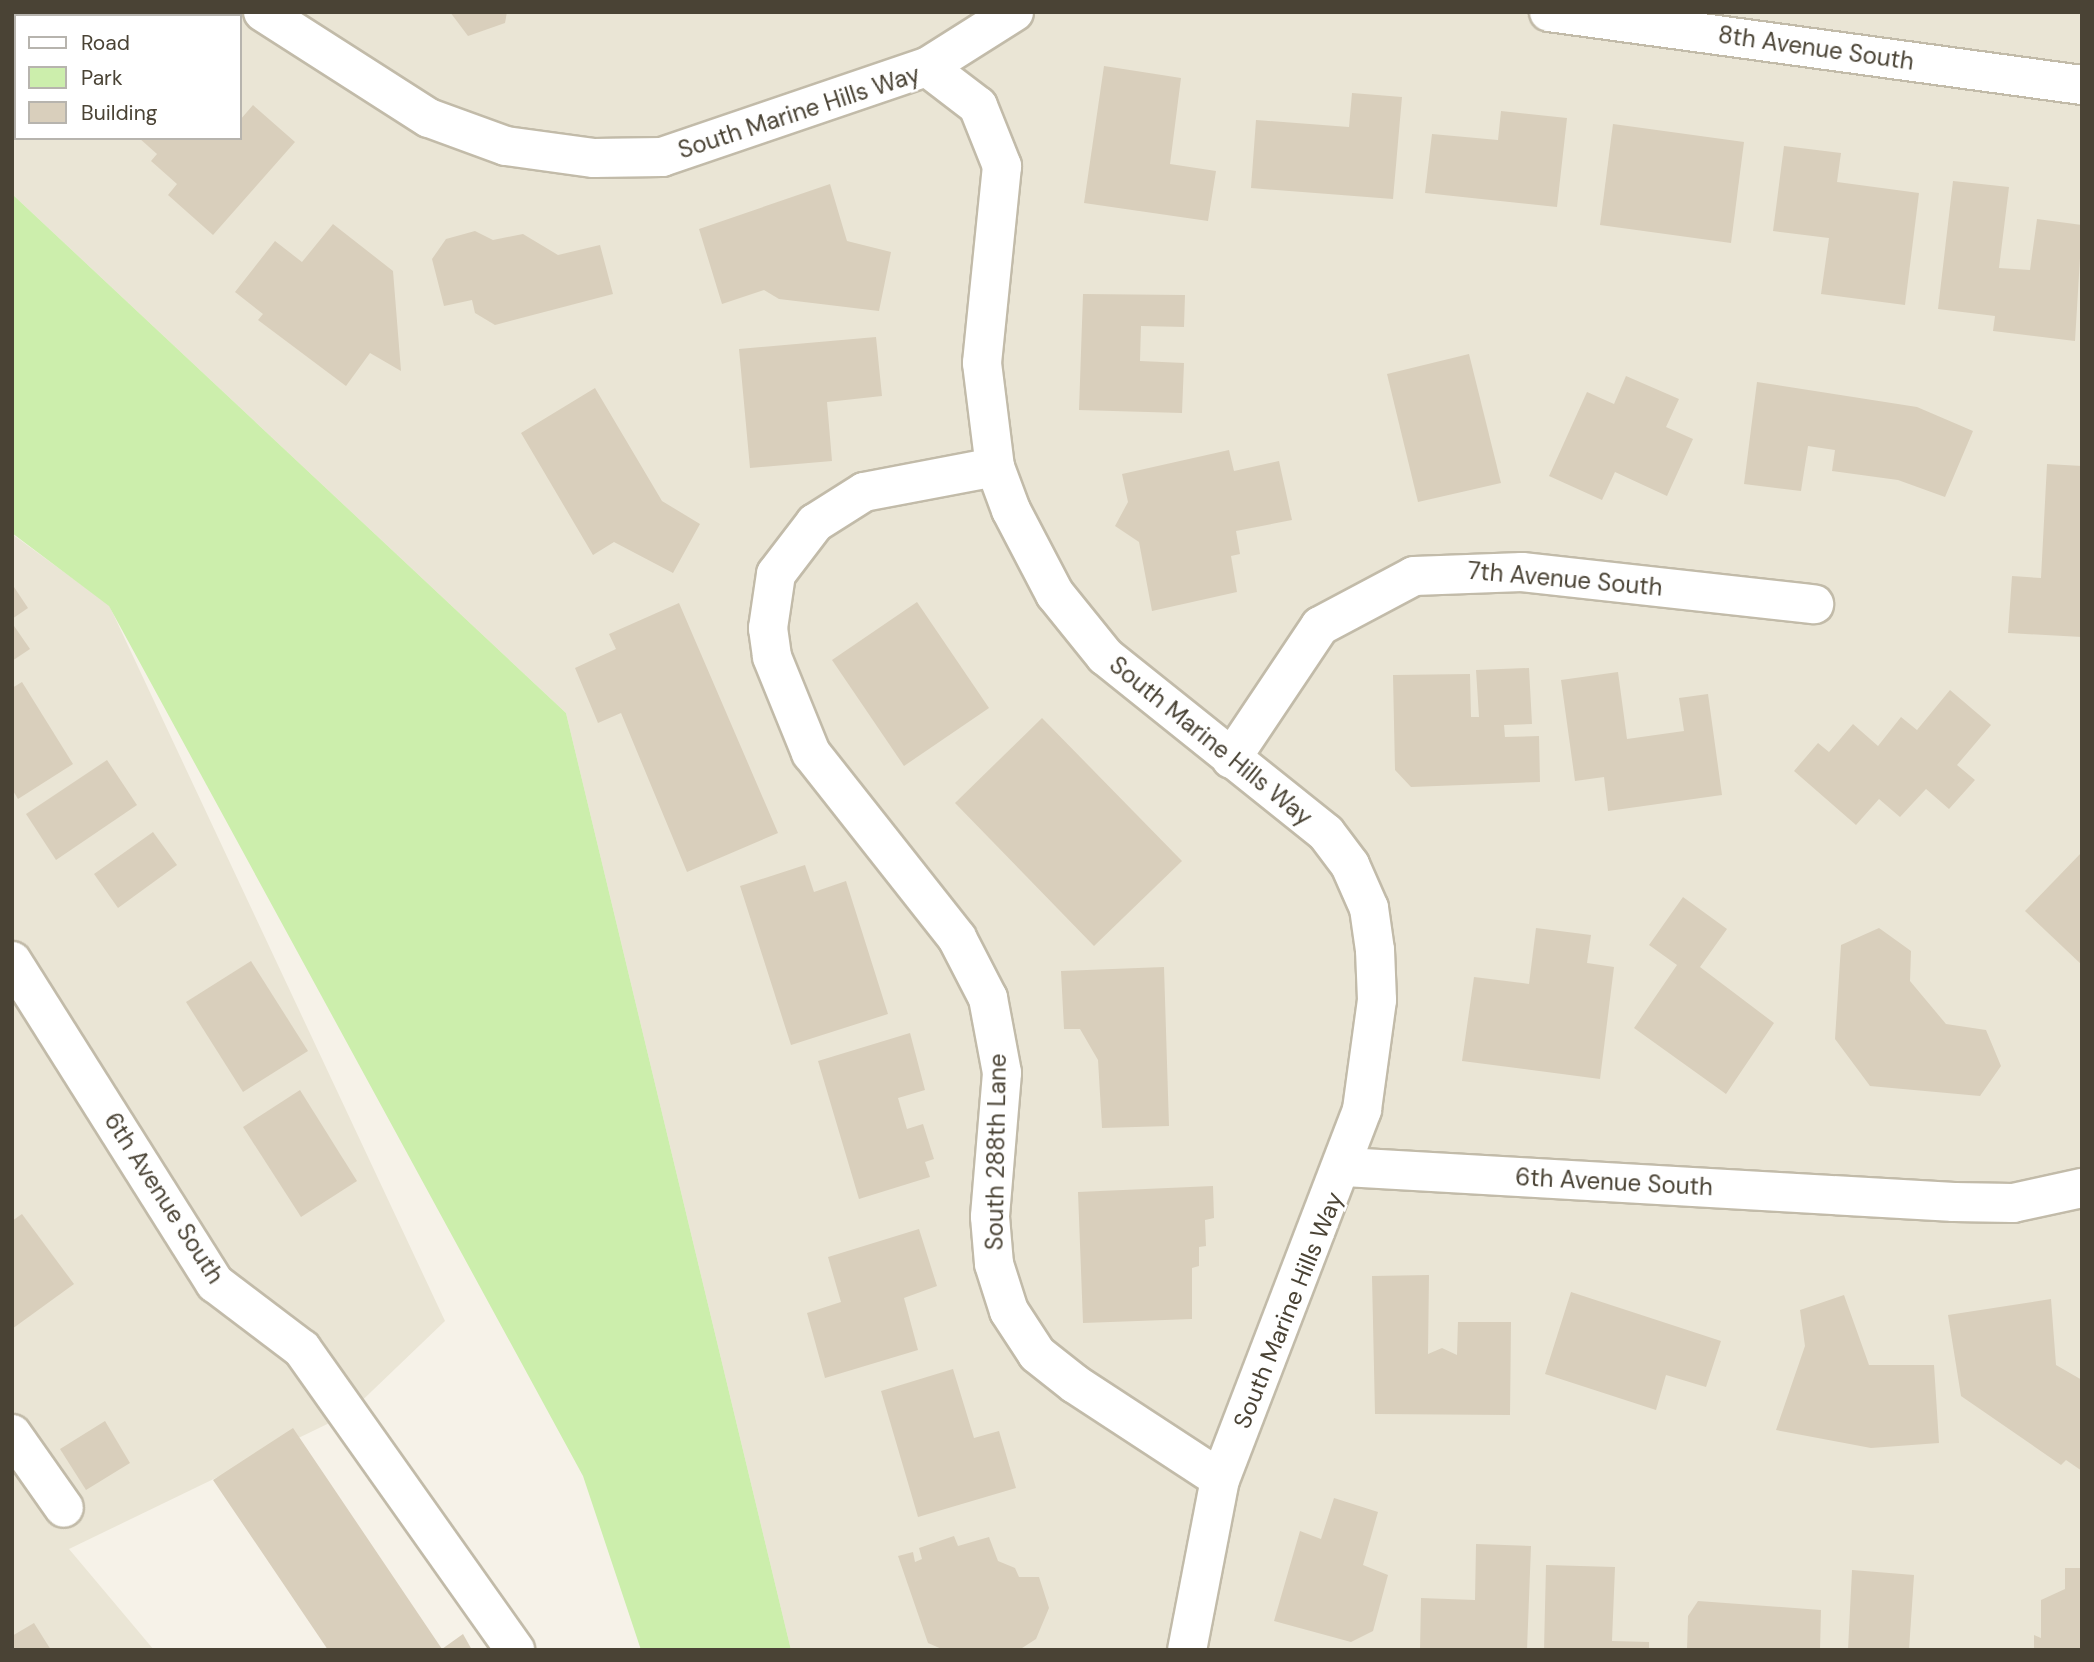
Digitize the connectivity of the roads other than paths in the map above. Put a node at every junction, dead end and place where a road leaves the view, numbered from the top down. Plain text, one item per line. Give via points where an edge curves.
1 (263, 12) edge
2 (1014, 12) edge
3 (1549, 12) edge
4 (1601, 15) edge
5 (927, 67) junction
6 (2082, 85) edge
7 (995, 467) junction
8 (1814, 604) dead end
9 (1231, 760) junction
10 (12, 961) edge
11 (1345, 1167) junction
12 (2082, 1188) edge
13 (12, 1434) edge
14 (1220, 1479) junction
15 (64, 1508) dead end
16 (515, 1650) edge
17 (1186, 1650) edge

1 - 5 street, South Marine Hills Way via 429,118 506,146 594,158 662,157
2 - 5 street
3 - 4 street, 8th Avenue South
4 - 6 street, 8th Avenue South
5 - 7 street, South Marine Hills Way via 978,106 1002,166 982,363
7 - 9 street, South Marine Hills Way via 1037,563 1077,624 1138,687
7 - 14 street, South 288th Lane via 864,492 815,523 776,574 768,628 772,657 811,753 957,938 988,998 1002,1073 990,1217 994,1264 1009,1311 1037,1354
8 - 9 street, 7th Avenue South via 1522,572 1414,576 1321,626
9 - 11 street, South Marine Hills Way via 1326,833 1369,908 1377,999 1372,1051
10 - 16 street, 6th Avenue South via 215,1283 302,1349
11 - 12 street, 6th Avenue South via 2013,1203
11 - 14 street, South Marine Hills Way
13 - 15 street
14 - 17 street

